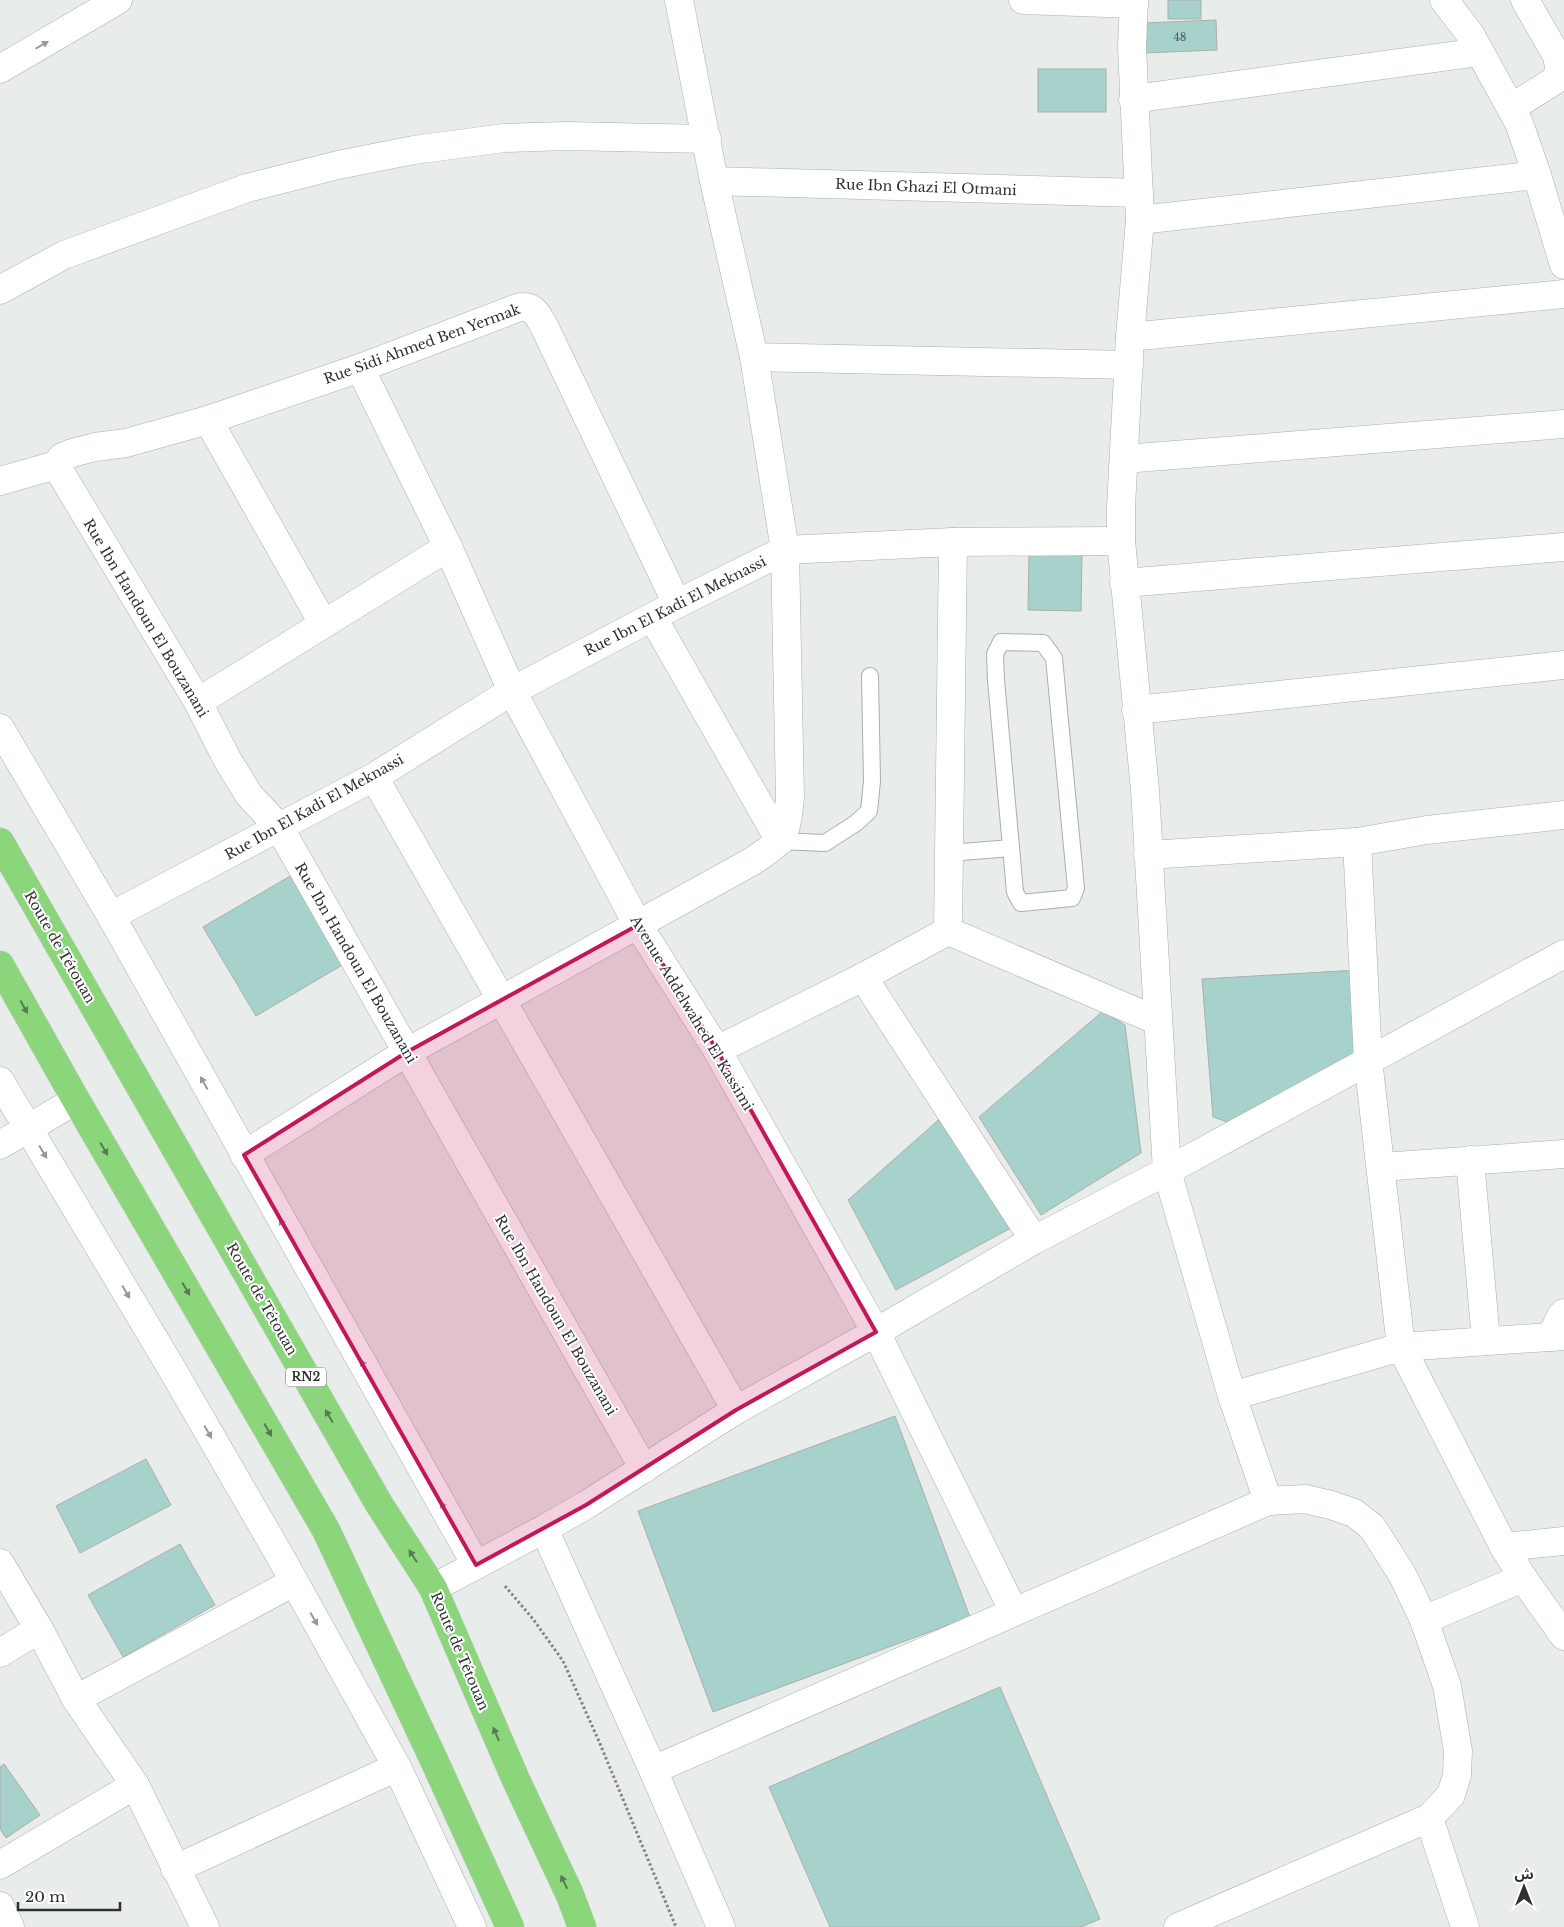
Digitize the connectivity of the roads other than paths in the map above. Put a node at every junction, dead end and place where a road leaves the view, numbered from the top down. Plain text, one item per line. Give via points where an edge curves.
1 (118, 0) edge
2 (678, 0) edge
3 (1023, 0) edge
4 (1444, 0) edge
5 (1525, 0) edge
6 (1134, 2) edge
7 (1480, 52) junction
8 (0, 69) edge
9 (1133, 98) junction
10 (1511, 108) junction
11 (707, 139) junction
12 (1537, 175) junction
13 (714, 181) junction
14 (1139, 193) junction
15 (1140, 220) junction
16 (1564, 265) edge
17 (0, 290) edge
18 (1564, 294) edge
19 (1130, 338) junction
20 (754, 358) junction
21 (1129, 365) junction
22 (360, 368) junction
23 (208, 420) junction
24 (1564, 424) edge
25 (1124, 459) junction
26 (56, 465) junction
27 (0, 481) edge
28 (1121, 540) junction
29 (953, 542) junction
30 (448, 547) junction
31 (1564, 547) edge
32 (785, 550) junction
33 (1124, 583) junction
34 (678, 604) junction
35 (653, 618) junction
36 (323, 623) junction
37 (1564, 665) edge
38 (870, 676) dead end
39 (512, 691) junction
40 (198, 702) junction
41 (1136, 710) junction
42 (0, 728) edge
43 (374, 777) junction
44 (1564, 816) edge
45 (279, 827) junction
46 (780, 841) junction
47 (0, 842) edge
48 (1357, 842) junction
49 (1011, 848) junction
50 (949, 853) junction
51 (1148, 855) junction
52 (111, 916) junction
53 (638, 925) junction
54 (948, 931) junction
55 (1564, 954) edge
56 (0, 965) edge
57 (863, 977) junction
58 (500, 1000) junction
59 (1158, 1021) junction
60 (717, 1050) junction
61 (407, 1052) junction
62 (1368, 1060) junction
63 (0, 1081) edge
64 (76, 1100) junction
65 (29, 1128) junction
66 (0, 1145) edge
67 (1564, 1154) edge
68 (244, 1155) junction
69 (1470, 1160) junction
70 (1381, 1167) junction
71 (1167, 1171) junction
72 (1034, 1240) junction
73 (1560, 1329) edge
74 (876, 1332) junction
75 (1486, 1341) junction
76 (1401, 1348) junction
77 (1232, 1396) junction
78 (736, 1410) junction
79 (644, 1469) junction
80 (1268, 1502) junction
81 (544, 1529) junction
82 (1564, 1541) edge
83 (1504, 1546) junction
84 (0, 1562) edge
85 (476, 1565) junction
86 (1523, 1578) junction
87 (294, 1582) junction
88 (433, 1588) junction
89 (1014, 1612) junction
90 (1424, 1620) junction
91 (39, 1629) junction
92 (1564, 1636) edge
93 (0, 1653) edge
94 (76, 1699) junction
95 (397, 1767) junction
96 (653, 1770) junction
97 (134, 1785) junction
98 (1429, 1818) junction
99 (0, 1865) edge
100 (175, 1869) junction
101 (0, 1906) edge
102 (10, 1927) edge
103 (205, 1927) edge
104 (472, 1927) edge
105 (510, 1927) edge
106 (582, 1927) edge
107 (721, 1927) edge
108 (1178, 1927) edge
109 (1465, 1927) edge

8 -> 1 street
2 - 11 street
3 - 6 street
4 - 7 street
5 - 10 street via 1557,56 1560,72 1554,81
6 - 9 street
7 - 9 street
7 - 10 street
9 - 14 street
10 - 12 street
11 - 13 street
11 - 17 street via 504,138 414,150 338,165 247,188 64,255
12 - 15 street
12 - 16 street
13 - 14 street, Rue Ibn Ghazi El Otmani
13 - 20 street
14 - 15 street
15 - 19 street
18 - 19 street
19 - 21 street
20 - 21 street
20 - 32 street
21 - 25 street
22 - 23 street, Rue Sidi Ahmed Ben Yermak
22 - 30 street
22 - 34 street, Rue Sidi Ahmed Ben Yermak via 519,307 526,306 535,311
23 - 26 street, Rue Sidi Ahmed Ben Yermak via 126,443 72,453 62,457
23 - 36 street
24 - 25 street
25 - 28 street
26 - 27 street, Rue Sidi Ahmed Ben Yermak
26 - 40 street, Rue Ibn Handoun El Bouzanani
28 - 29 street
28 - 33 street
29 - 32 street
29 - 50 street
30 - 36 street
30 - 39 street
31 - 33 street
32 - 34 street, Rue Ibn El Kadi El Meknassi
32 - 46 street via 790,798
33 - 41 street
34 - 35 street, Rue Ibn El Kadi El Meknassi
35 - 39 street, Rue Ibn El Kadi El Meknassi
35 - 46 street
36 - 40 street
37 - 41 street
38 - 46 lane via 870,811 825,843
39 - 43 street, Rue Ibn El Kadi El Meknassi
39 - 53 street, Avenue Addelwahed El Kassimi
40 - 45 street, Rue Ibn Handoun El Bouzanani via 249,795
41 - 51 street
42 - 52 street
43 - 45 street, Rue Ibn El Kadi El Meknassi
43 - 58 street
44 - 48 street via 1427,830
45 - 52 street, Rue Ibn El Kadi El Meknassi
45 - 61 street, Rue Ibn Handoun El Bouzanani
46 - 53 street via 751,862
88 -> 47 highway, Route de Tétouan / RN2 via 379,1504
48 - 51 street
48 - 62 street
49 - 49 lane via 1015,892 1021,903 1072,898 1076,888 1054,658 1043,643 1001,642 994,654
49 - 50 lane
50 - 54 street
51 - 59 street
68 -> 52 street
53 - 58 street
53 - 60 street, Avenue Addelwahed El Kassimi
54 - 57 street
54 - 59 street
55 - 62 street
56 -> 64 highway
57 - 60 street
57 - 72 street
58 - 61 street
58 - 78 street
59 - 71 street
60 - 74 street, Avenue Addelwahed El Kassimi
61 - 68 street
61 - 79 street, Rue Ibn Handoun El Bouzanani
62 - 70 street
62 - 71 street
63 - 65 street
64 - 65 street
64 -> 105 highway via 326,1530
65 - 66 street
65 -> 87 street
67 - 69 street
85 -> 68 street
69 - 70 street
69 - 75 street
70 - 76 street
71 - 72 street
71 - 77 street
72 - 74 street
73 - 75 street
74 - 78 street
74 - 89 street, Avenue Addelwahed El Kassimi
75 - 76 street
76 - 77 street
76 - 83 street
77 - 80 street
78 - 79 street
79 - 81 street
80 - 89 street
80 - 90 street via 1304,1499 1331,1505 1354,1514 1372,1527 1402,1574
81 - 85 street
81 - 96 street
82 - 83 street
83 - 86 street
84 - 91 street
85 - 88 street
86 - 90 street
86 - 92 street
87 - 94 street
87 -> 95 street
106 -> 88 highway, Route de Tétouan / RN2
89 - 96 street
90 - 98 street via 1447,1686 1458,1751 1457,1775 1451,1795
91 - 93 street
91 - 94 street
94 - 97 street
95 - 100 street
95 - 104 street
96 - 107 street
97 - 99 street
97 - 100 street
98 - 108 street
98 - 109 street
100 - 103 street
101 - 102 street

